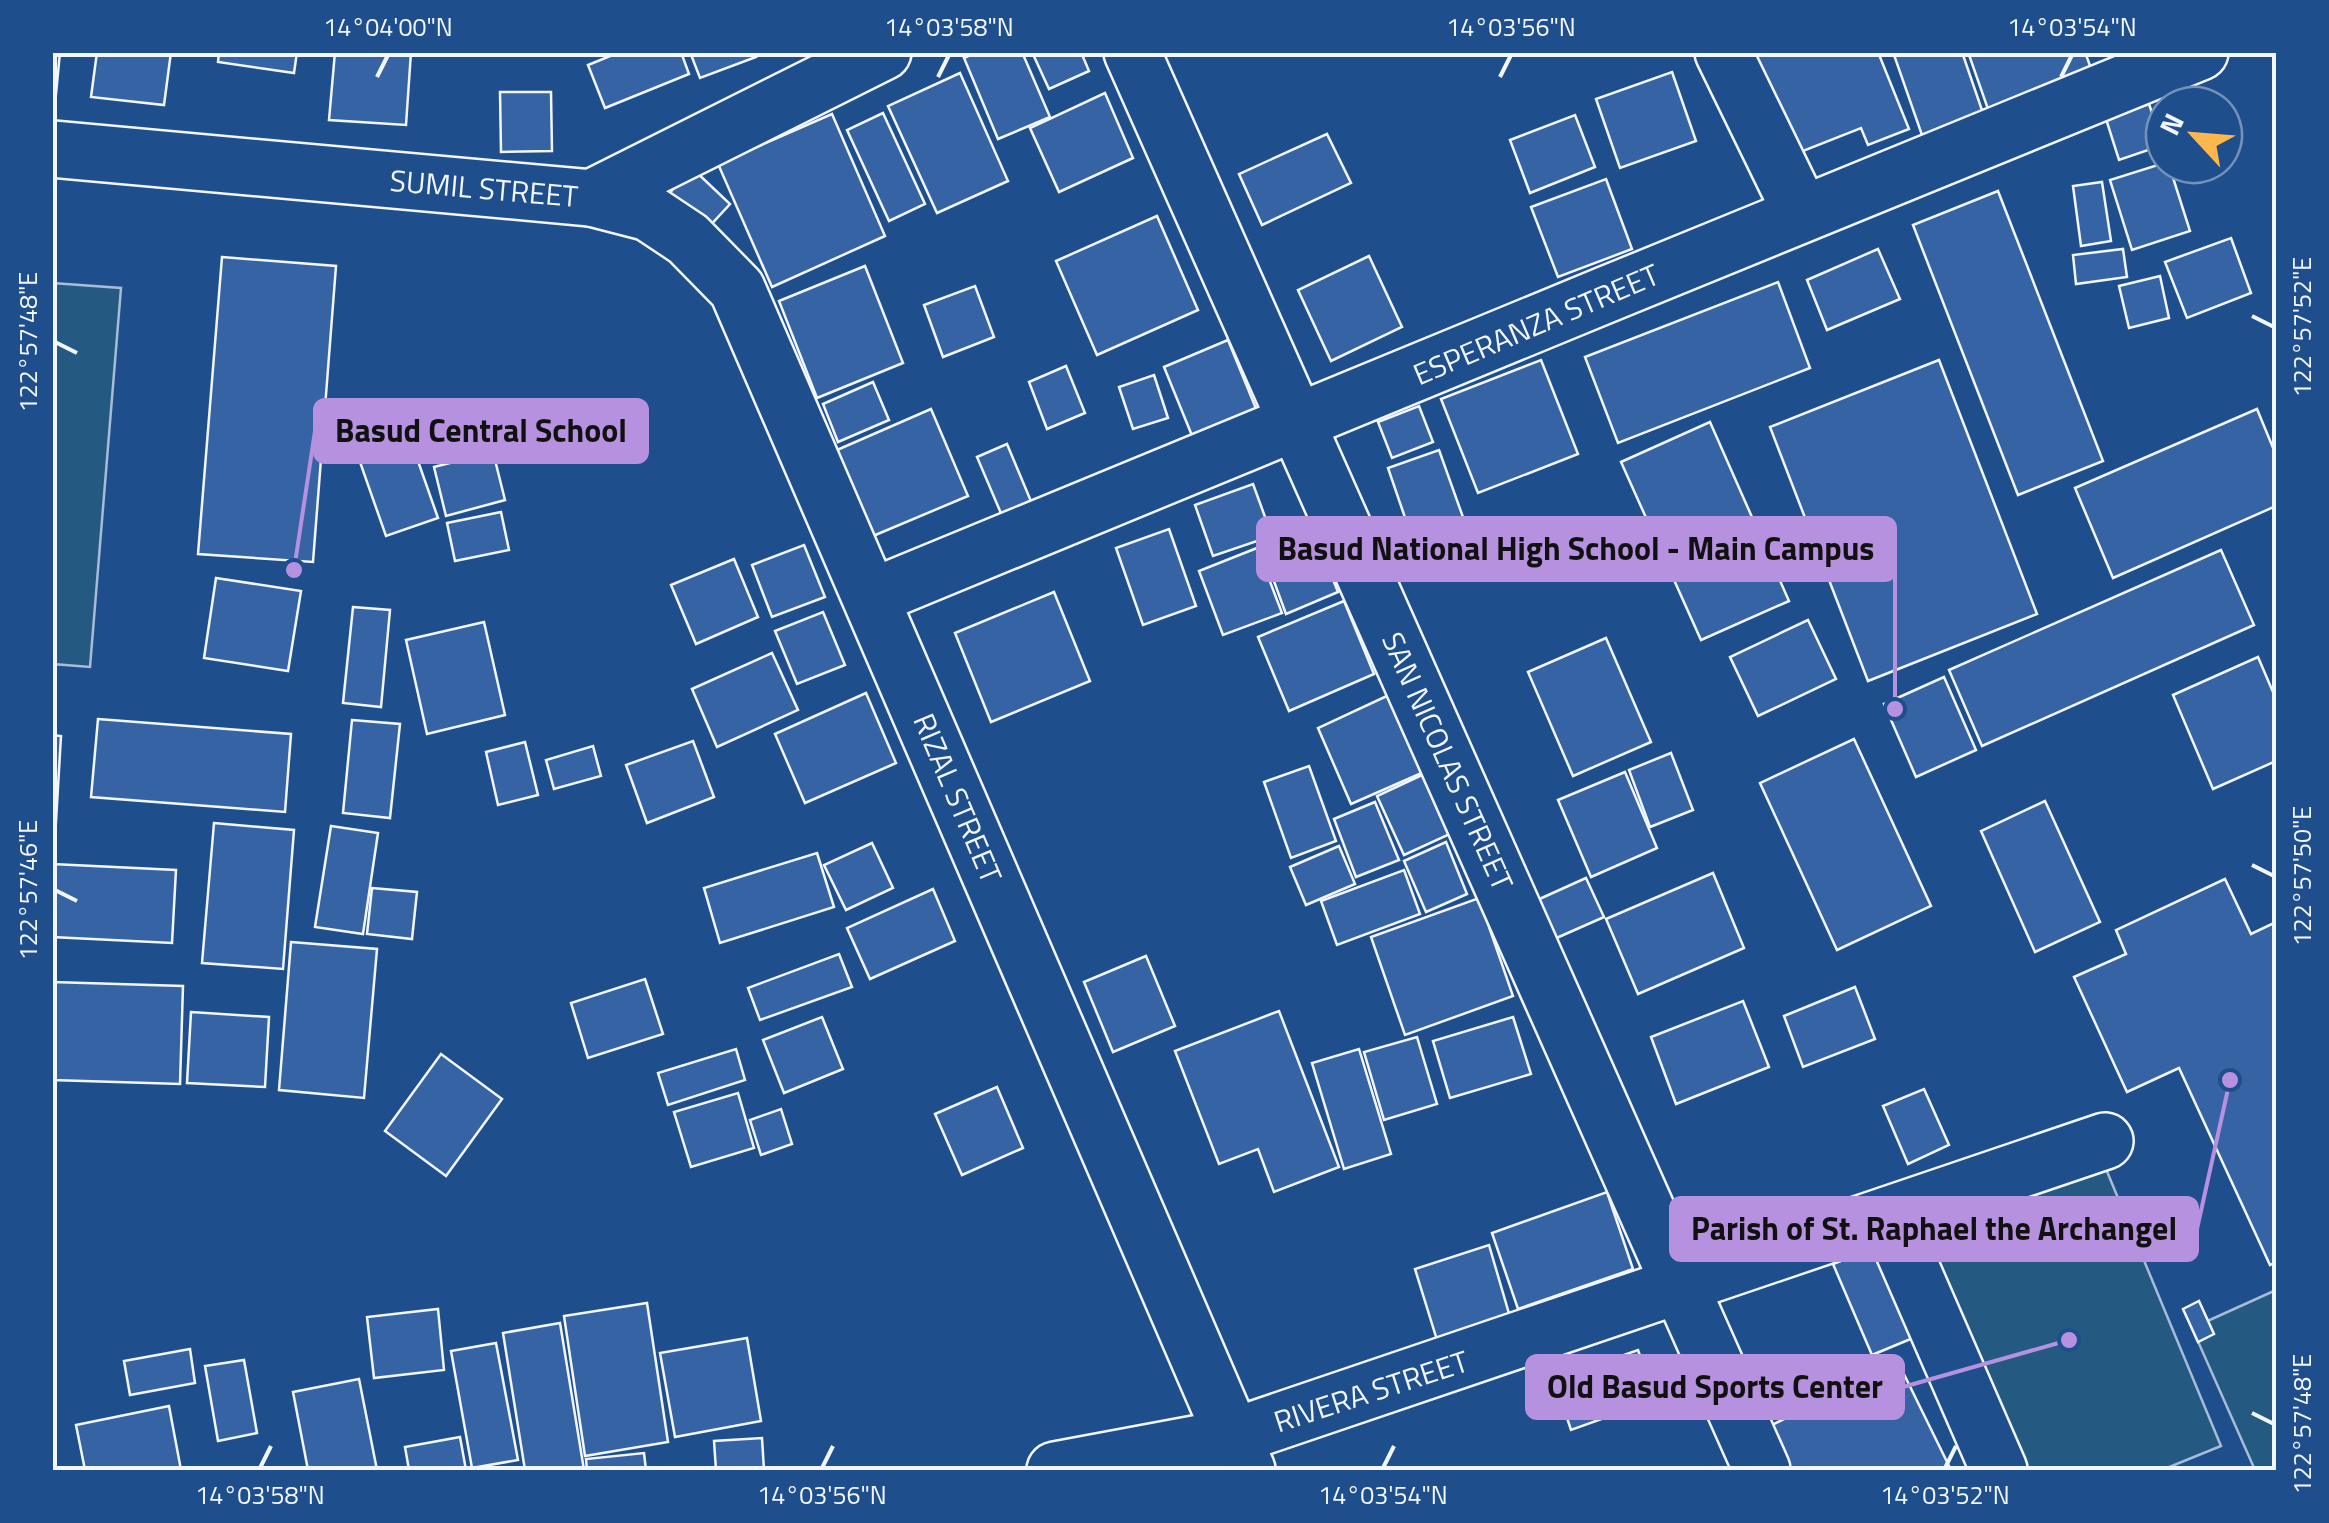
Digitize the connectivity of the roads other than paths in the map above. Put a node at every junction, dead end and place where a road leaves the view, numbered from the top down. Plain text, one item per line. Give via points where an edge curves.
1 (882, 52) edge
2 (1132, 52) edge
3 (1723, 52) edge
4 (2200, 52) edge
5 (52, 150) edge
6 (592, 198) junction
7 (1800, 212) junction
8 (1298, 424) junction
9 (872, 597) junction
10 (2105, 1141) dead end
11 (1888, 1215) junction
12 (1682, 1287) junction
13 (1240, 1454) edge
14 (1055, 1470) edge
15 (1762, 1470) edge
16 (1999, 1470) edge

1 - 6 street, SUMIL STREET
2 - 8 street, SAN NICOLAS STREET
3 - 7 street
4 - 7 street, ESPERANZA STREET
5 - 6 street, SUMIL STREET
6 - 9 street, RIZAL STREET via 649,213 688,239 737,289
7 - 8 street, ESPERANZA STREET
8 - 9 street, ESPERANZA STREET
8 - 12 street, SAN NICOLAS STREET
9 - 13 street, RIZAL STREET
10 - 11 street, RIVERA STREET
11 - 12 street, RIVERA STREET
11 - 16 street
12 - 13 street, RIVERA STREET
12 - 15 street, SAN NICOLAS STREET
13 - 14 street, RIVERA STREET

